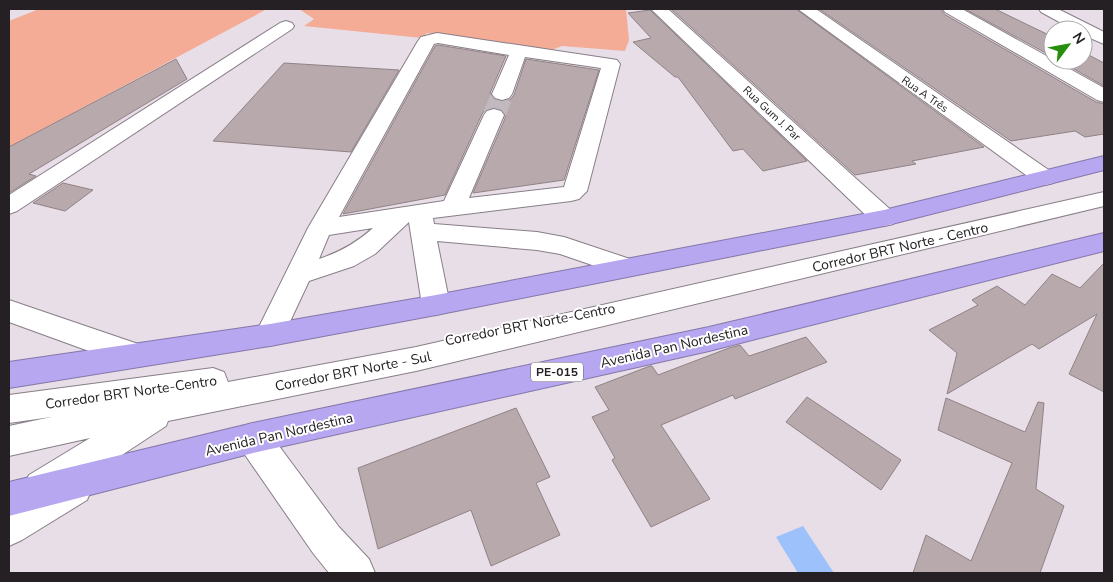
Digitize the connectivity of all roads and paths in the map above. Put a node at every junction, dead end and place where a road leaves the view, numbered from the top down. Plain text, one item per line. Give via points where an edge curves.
1 (659, 9) edge
2 (806, 9) edge
3 (951, 9) edge
4 (1047, 9) edge
5 (1095, 16) dead end
6 (286, 26) dead end
7 (1104, 38) edge
8 (519, 51) junction
9 (502, 94) tunnel mouth
10 (1104, 96) edge
11 (494, 115) tunnel mouth
12 (1104, 163) edge
13 (1045, 178) junction
14 (1104, 199) edge
15 (9, 206) edge
16 (453, 207) junction
17 (884, 218) junction
18 (415, 219) junction
19 (320, 228) junction
20 (1104, 242) edge
21 (624, 267) junction
22 (298, 275) junction
23 (696, 293) junction
24 (436, 305) junction
25 (9, 311) edge
26 (270, 334) junction
27 (133, 355) junction
28 (52, 368) junction
29 (9, 375) edge
30 (9, 381) edge
31 (169, 407) junction
32 (9, 409) edge
33 (253, 438) junction
34 (9, 441) edge
35 (87, 481) junction
36 (19, 497) edge
37 (9, 527) edge
38 (355, 573) edge

1 - 17 street, Rua Gum J. Par
2 - 13 street, Rua A Três
3 - 10 street
4 - 5 street
4 - 7 street
6 - 15 street
8 - 9 street
8 - 16 street via 611,64 575,191 569,195
8 - 19 street via 437,38 428,40
11 - 16 street
12 - 13 highway
13 - 17 highway
14 - 23 street, Corredor BRT Norte - Centro
16 - 18 street
17 - 21 highway
18 - 19 street
18 - 21 street via 564,246
18 - 22 street via 345,260
18 - 24 street
19 - 22 street
20 - 33 highway, Avenida Pan Nordestina / PE-015 via 709,339
21 - 24 highway
22 - 26 street
23 - 31 street, Corredor BRT Norte - Sul via 416,359
23 - 32 street, Corredor BRT Norte-Centro via 282,371
24 - 26 highway
25 - 27 street
26 - 27 highway
27 - 28 highway
28 - 29 highway
28 - 30 street
31 - 34 street, Corredor BRT Norte - Sul
31 - 36 street
33 - 35 highway, Avenida Pan Nordestina / PE-015
33 - 38 street via 326,540
35 - 36 highway, Avenida Pan Nordestina / PE-015
35 - 37 street

